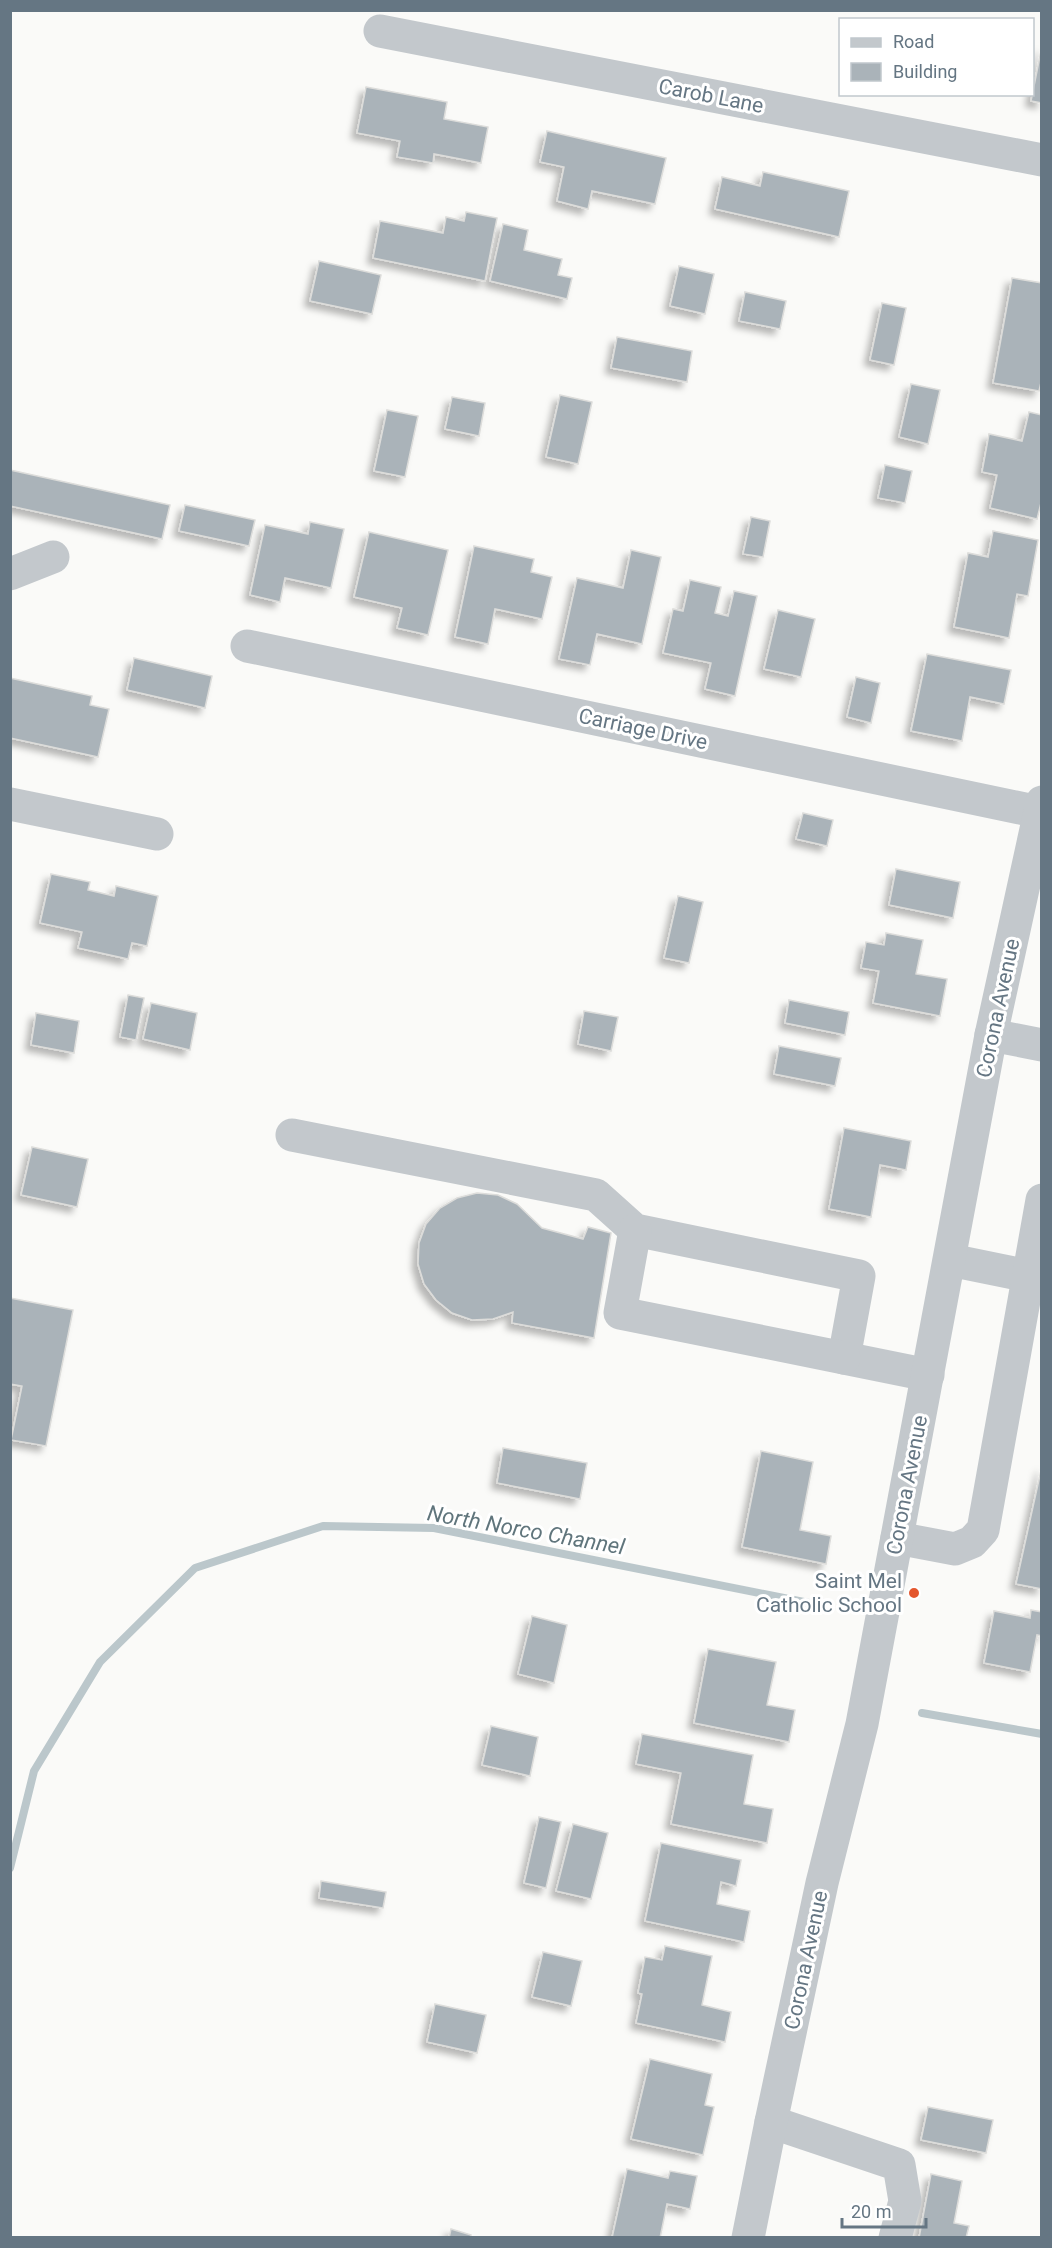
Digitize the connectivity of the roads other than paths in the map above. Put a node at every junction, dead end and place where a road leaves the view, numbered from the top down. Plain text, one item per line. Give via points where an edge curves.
1 (380, 31) dead end
2 (1041, 160) edge
3 (53, 557) dead end
4 (10, 574) edge
5 (247, 646) dead end
6 (10, 804) edge
7 (1040, 807) edge
8 (157, 834) dead end
9 (991, 1035) junction
10 (1041, 1045) edge
11 (292, 1135) dead end
12 (1041, 1200) edge
13 (634, 1230) junction
14 (950, 1260) junction
15 (1028, 1276) junction
16 (844, 1358) junction
17 (928, 1375) junction
18 (897, 1538) junction
19 (771, 2122) junction
20 (748, 2238) edge
21 (894, 2238) edge

1 - 2 street, Carob Lane
3 - 4 street
5 - 7 street, Carriage Drive
6 - 8 street
7 - 9 street, Corona Avenue
9 - 10 street
9 - 14 street, Corona Avenue
11 - 13 street via 596,1195
12 - 15 street
13 - 16 street via 620,1313
13 - 16 street via 859,1276
14 - 15 street
14 - 17 street, Corona Avenue
15 - 18 street via 983,1530 972,1542 956,1549
16 - 17 street
17 - 18 street, Corona Avenue
18 - 19 street, Corona Avenue via 862,1725 822,1883
19 - 20 street, Corona Avenue
19 - 21 street via 900,2165 905,2201

